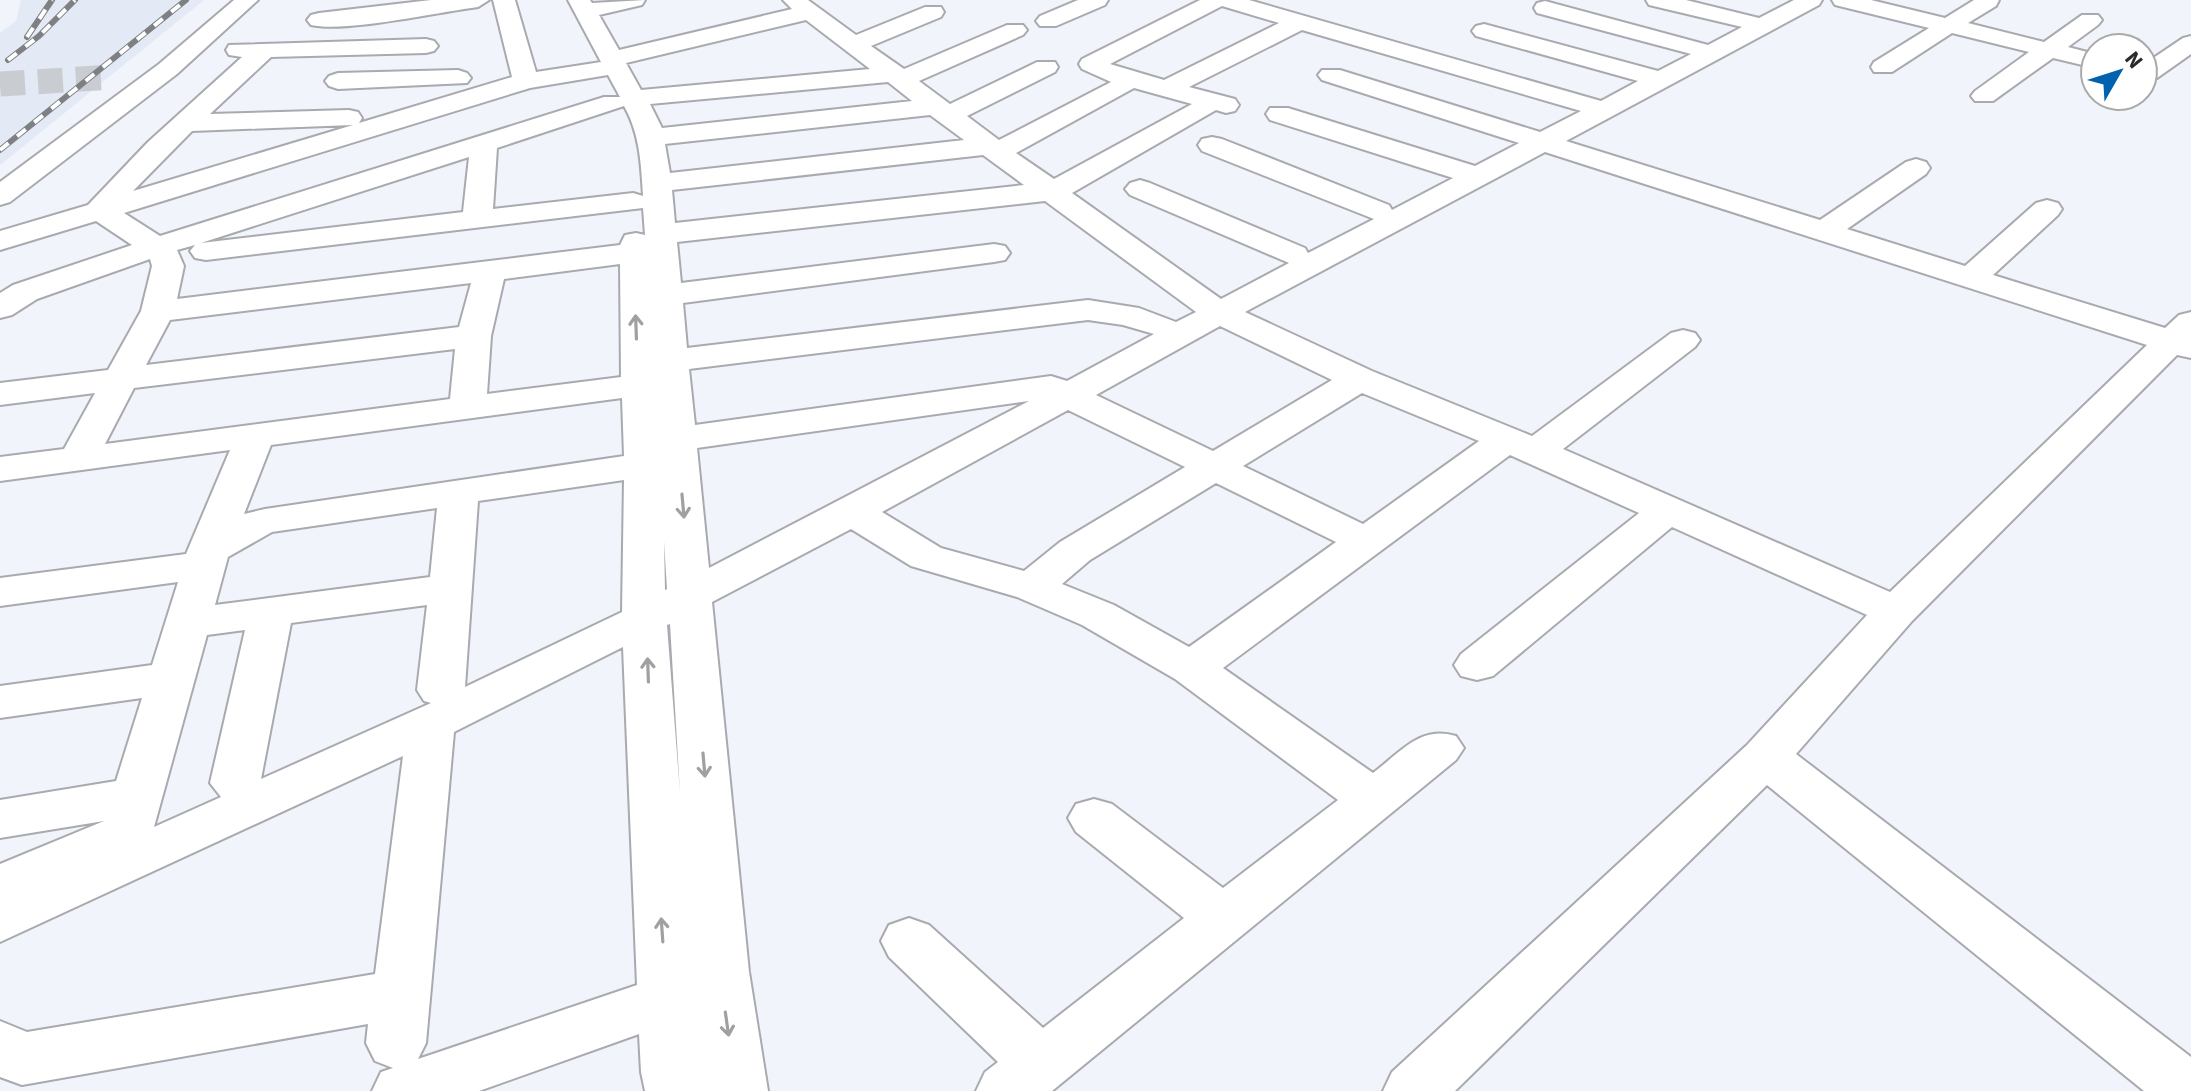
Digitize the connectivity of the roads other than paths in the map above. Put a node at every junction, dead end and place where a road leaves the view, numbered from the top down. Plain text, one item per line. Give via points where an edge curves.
1 (223, 0) edge
2 (247, 0) edge
3 (339, 0) edge
4 (478, 0) edge
5 (504, 0) edge
6 (634, 0) edge
7 (1097, 0) edge
8 (1217, 0) edge
9 (1225, 0) edge
10 (1657, 0) edge
11 (1789, 0) edge
12 (1811, 0) edge
13 (1843, 0) edge
14 (1988, 1) edge
15 (795, 4) edge
16 (1545, 8) dead end
17 (933, 12) dead end
18 (319, 20) junction
19 (2090, 20) dead end
20 (1048, 21) dead end
21 (1301, 21) junction
22 (1750, 22) junction
23 (1949, 26) junction
24 (1015, 30) dead end
25 (1484, 31) dead end
26 (2191, 43) edge
27 (856, 44) junction
28 (426, 46) dead end
29 (368, 47) junction
30 (1698, 48) junction
31 (278, 49) junction
32 (598, 50) edge
33 (2048, 50) junction
34 (189, 51) junction
35 (2079, 57) edge
36 (2159, 64) edge
37 (1046, 67) dead end
38 (1883, 67) dead end
39 (121, 75) tunnel mouth
40 (1331, 75) dead end
41 (2159, 75) edge
42 (899, 76) junction
43 (1654, 77) junction
44 (458, 78) dead end
45 (2177, 80) dead end
46 (338, 81) junction
47 (526, 81) junction
48 (1122, 86) dead end
49 (1166, 89) junction
50 (1984, 96) dead end
51 (1596, 107) junction
52 (944, 111) junction
53 (1279, 114) dead end
54 (399, 118) junction
55 (302, 119) junction
56 (186, 123) junction
57 (651, 137) junction
58 (1534, 139) junction
59 (484, 143) junction
60 (1212, 145) dead end
61 (993, 149) junction
62 (1916, 168) dead end
63 (1467, 173) junction
64 (1140, 189) dead end
65 (1054, 191) junction
66 (645, 192) junction
67 (0, 196) edge
68 (2047, 209) dead end
69 (99, 210) junction
70 (1378, 211) junction
71 (477, 218) junction
72 (1824, 231) junction
73 (0, 241) edge
74 (649, 244) junction
75 (160, 252) junction
76 (994, 253) dead end
77 (1294, 255) junction
78 (490, 271) junction
79 (1971, 278) junction
80 (665, 295) junction
81 (0, 308) edge
82 (1211, 308) junction
83 (158, 311) junction
84 (1162, 326) junction
85 (474, 336) junction
86 (2184, 337) edge
87 (1683, 340) dead end
88 (655, 373) junction
89 (120, 378) junction
90 (1359, 379) junction
91 (1060, 391) junction
92 (0, 394) edge
93 (467, 408) junction
94 (256, 435) junction
95 (677, 439) junction
96 (1521, 446) junction
97 (78, 458) junction
98 (644, 465) junction
99 (1215, 467) junction
100 (0, 469) edge
101 (459, 493) junction
102 (1668, 510) junction
103 (852, 512) junction
104 (1366, 541) junction
105 (206, 559) junction
106 (1032, 587) junction
107 (448, 588) junction
108 (0, 592) edge
109 (667, 595) junction
110 (1896, 611) junction
111 (271, 612) junction
112 (188, 623) junction
113 (1477, 665) dead end
114 (1191, 668) junction
115 (170, 678) junction
116 (0, 702) edge
117 (436, 706) junction
118 (1439, 748) dead end
119 (1765, 757) junction
120 (235, 783) junction
121 (1375, 800) junction
122 (131, 814) junction
123 (1094, 818) dead end
124 (0, 819) edge
125 (0, 887) edge
126 (1224, 919) junction
127 (0, 920) edge
128 (909, 941) dead end
129 (667, 999) junction
130 (400, 1042) edge
131 (0, 1047) edge
132 (1024, 1077) edge
133 (662, 1085) edge
134 (737, 1091) edge
135 (1414, 1091) edge
136 (2189, 1091) edge

1 - 39 street via 150,62
2 - 34 street
3 - 18 street
4 - 18 street
5 - 47 street
6 - 32 street
7 - 20 street
8 - 49 street via 1091,64
9 - 21 street
10 - 22 street
11 - 22 street
12 - 43 street
13 - 23 street
14 - 23 street
15 - 27 street
15 - 32 street
16 - 30 street
17 - 27 street
18 - 31 street
19 - 33 street
21 - 49 street
21 - 51 street
22 - 30 street
23 - 33 street
23 - 38 street
24 - 42 street
25 - 43 street
26 - 36 street
27 - 42 street
28 - 29 street
29 - 31 street
29 - 46 street
30 - 43 street
31 - 34 street
31 - 56 street
32 - 42 street
32 - 47 street
32 - 57 street
32 - 59 street
32 - 66 street
33 - 35 street
33 - 50 street
34 - 67 street
37 - 52 street
40 - 58 street
41 - 45 street
42 - 52 street
43 - 51 street
44 - 46 street
46 - 55 street
47 - 54 street
48 - 61 street
49 - 65 street via 1215,107
51 - 58 street
52 - 57 street
52 - 61 street
53 - 63 street
54 - 55 street
54 - 69 street
55 - 56 street
56 - 69 street
57 - 66 street
58 - 63 street
58 - 72 street
59 - 71 street
59 - 75 street
60 - 70 street
61 - 65 street
61 - 66 street
62 - 72 street
63 - 70 street
63 - 82 street
64 - 77 street
65 - 74 street
65 - 82 street
66 - 71 street
66 - 74 street
68 - 79 street
69 - 73 street
69 - 75 street
70 - 77 street
71 - 75 street
72 - 79 street
74 - 78 street
74 - 80 street
88 -> 74 street
75 - 81 street via 25,292
75 - 83 street via 168,266
76 - 80 street
77 - 82 street
78 - 83 street
78 - 85 street
79 - 86 street
80 - 88 street
82 - 84 street
82 - 90 street
82 - 91 street
83 - 89 street
84 - 88 street via 1088,310
84 - 91 street
85 - 89 street
85 - 93 street
86 - 110 street
87 - 96 street
88 - 93 street
88 - 95 street
88 - 98 street
89 - 92 street
89 - 97 street
90 - 96 street
90 - 99 street
91 - 95 street
91 - 99 street
91 - 103 street
91 - 109 street
93 - 94 street
94 - 97 street
94 - 105 street
95 -> 109 street
96 - 102 street
96 - 104 street
97 - 100 street
98 - 101 street
98 - 109 street
99 - 104 street
99 - 106 street via 1075,551
101 - 105 street via 265,521 240,529
101 - 107 street
102 - 110 street
102 - 113 street
103 - 106 street via 926,557
103 - 109 street
104 - 114 street
105 - 108 street
105 - 112 street
106 - 114 street via 1098,615
107 - 111 street
107 - 117 street
109 - 117 street
129 -> 109 street
109 -> 134 street
110 - 119 street
111 - 112 street
111 - 120 street
112 - 115 street
114 - 121 street
115 - 116 street
115 - 122 street
117 - 120 street
117 - 127 street
117 - 130 street
118 - 121 street
119 - 135 street
119 - 136 street
120 - 122 street
121 - 126 street
122 - 124 street
122 - 125 street
123 - 126 street
126 - 132 street
128 - 132 street
129 - 130 street
129 - 133 street
130 - 131 street via 22,1059

